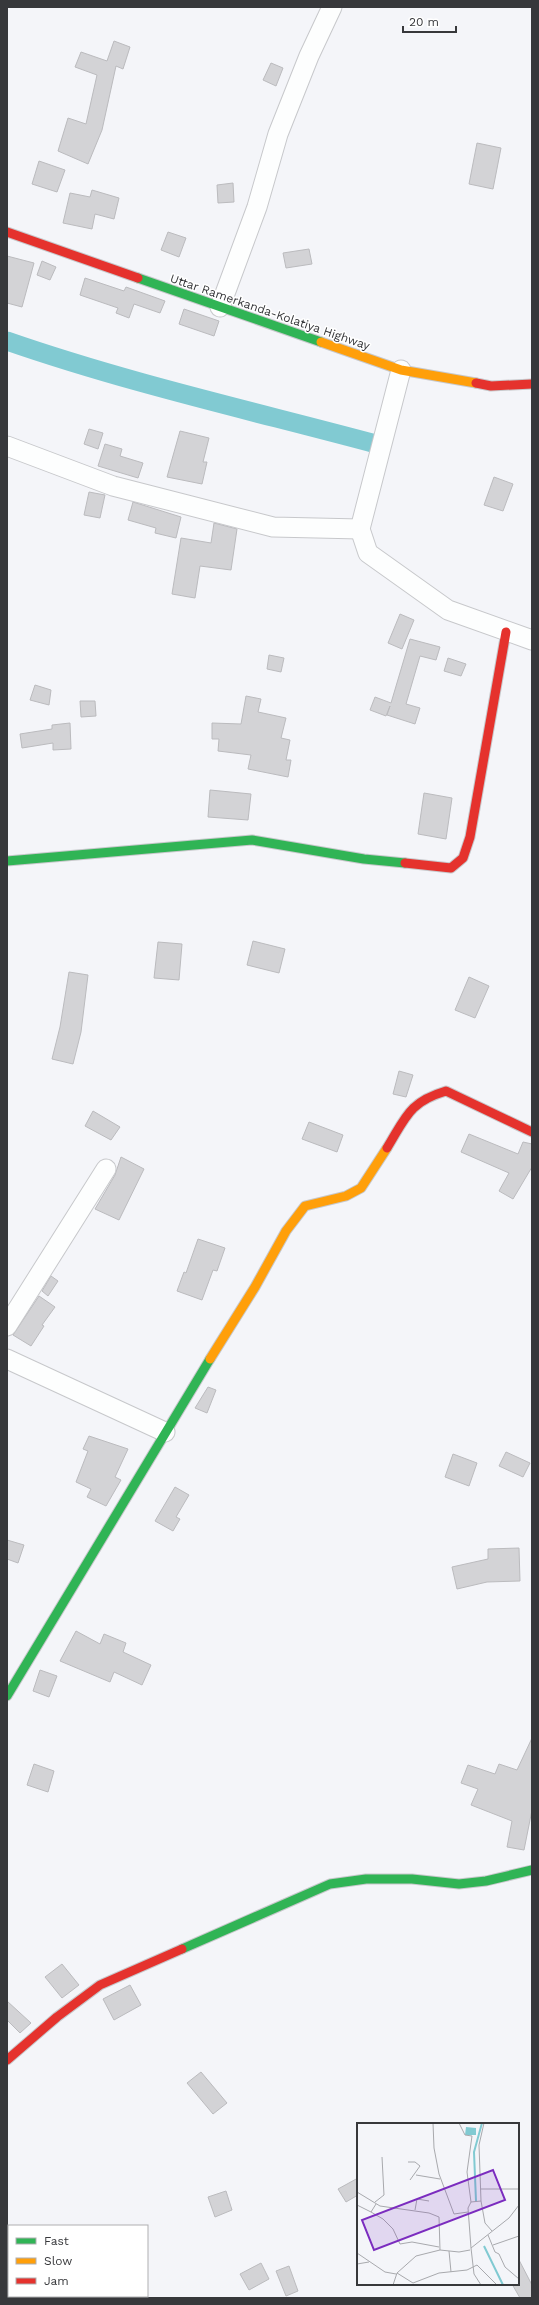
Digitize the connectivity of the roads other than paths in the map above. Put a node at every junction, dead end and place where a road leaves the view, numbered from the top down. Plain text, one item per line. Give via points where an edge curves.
1 (332, 7) edge
2 (7, 232) edge
3 (220, 307) junction
4 (401, 370) junction
5 (532, 384) edge
6 (7, 446) edge
7 (360, 530) junction
8 (506, 632) junction
9 (532, 640) edge
10 (7, 861) edge
11 (532, 1132) edge
12 (106, 1169) dead end
13 (7, 1326) edge
14 (7, 1359) edge
15 (165, 1432) junction
16 (7, 1696) edge
17 (532, 1870) edge
18 (7, 2060) edge

1 - 3 street via 278,134 256,207
2 - 3 street, Uttar Ramerkanda-Kolatiya Highway
3 - 4 street, Uttar Ramerkanda-Kolatiya Highway
4 - 5 street, Uttar Ramerkanda-Kolatiya Highway via 492,386
4 - 7 street
6 - 7 street via 112,486 273,527
7 - 8 street via 368,553 442,606
8 - 9 street
8 - 10 street via 470,837 463,858 451,868 364,859 252,840
11 - 15 street via 446,1091 426,1096 416,1104 360,1188 346,1196 304,1206 286,1231 255,1287
12 - 13 street
14 - 15 street
15 - 16 street
17 - 18 street via 486,1881 459,1884 412,1879 366,1879 330,1884 100,1985 57,2017

